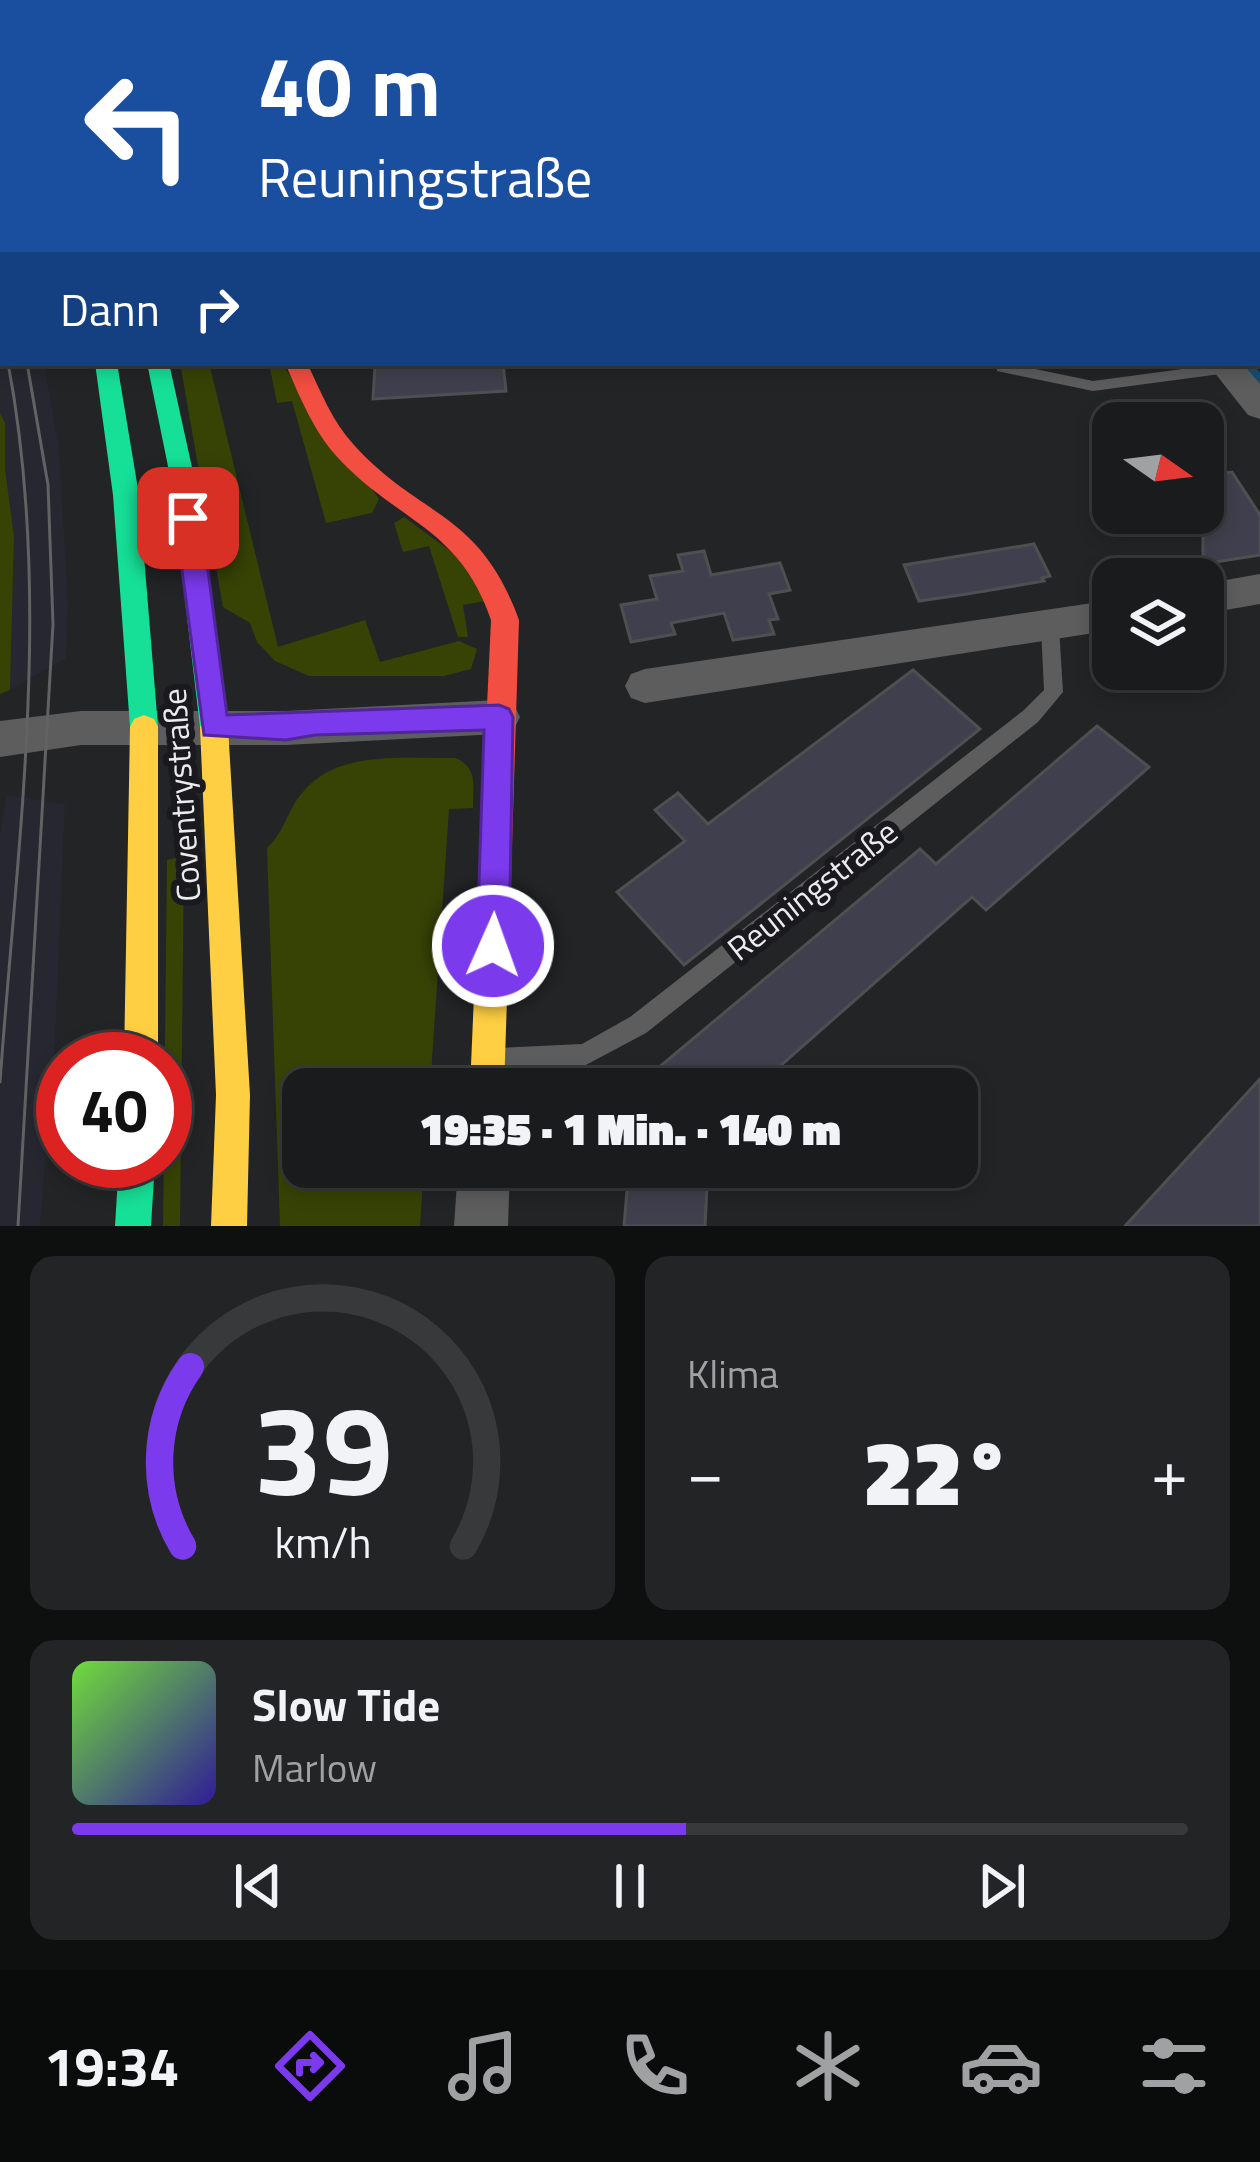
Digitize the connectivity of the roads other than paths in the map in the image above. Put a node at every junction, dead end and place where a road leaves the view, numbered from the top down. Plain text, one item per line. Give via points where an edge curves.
1 (106, 366) edge
2 (159, 366) edge
3 (297, 366) edge
4 (1226, 366) edge
5 (1002, 367) dead end
6 (1260, 406) edge
7 (1260, 589) edge
8 (1224, 595) edge
9 (1092, 619) edge
10 (1050, 627) junction
11 (645, 686) dead end
12 (499, 717) junction
13 (144, 727) junction
14 (214, 727) junction
15 (0, 739) edge
16 (141, 1032) edge
17 (488, 1059) junction
18 (488, 1068) edge
19 (135, 1188) edge
20 (483, 1188) edge
21 (133, 1226) edge
22 (229, 1226) edge
23 (481, 1226) edge

1 - 13 main road, Coventrystraße via 126,495
2 - 14 main road, Coventrystraße via 183,481
3 - 12 main road via 353,460 475,552 495,582 506,620
4 - 5 lane via 1093,386
4 - 6 street
7 - 8 street
9 - 10 street
10 - 11 street
10 - 17 lane, Reuningstraße via 1054,692 1031,716 669,1004 584,1054
12 - 14 street
12 - 17 main road
13 - 14 street
13 - 15 street
13 - 16 main road, Coventrystraße
14 - 22 main road, Coventrystraße via 233,1095
17 - 18 main road
19 - 21 main road
20 - 23 street

